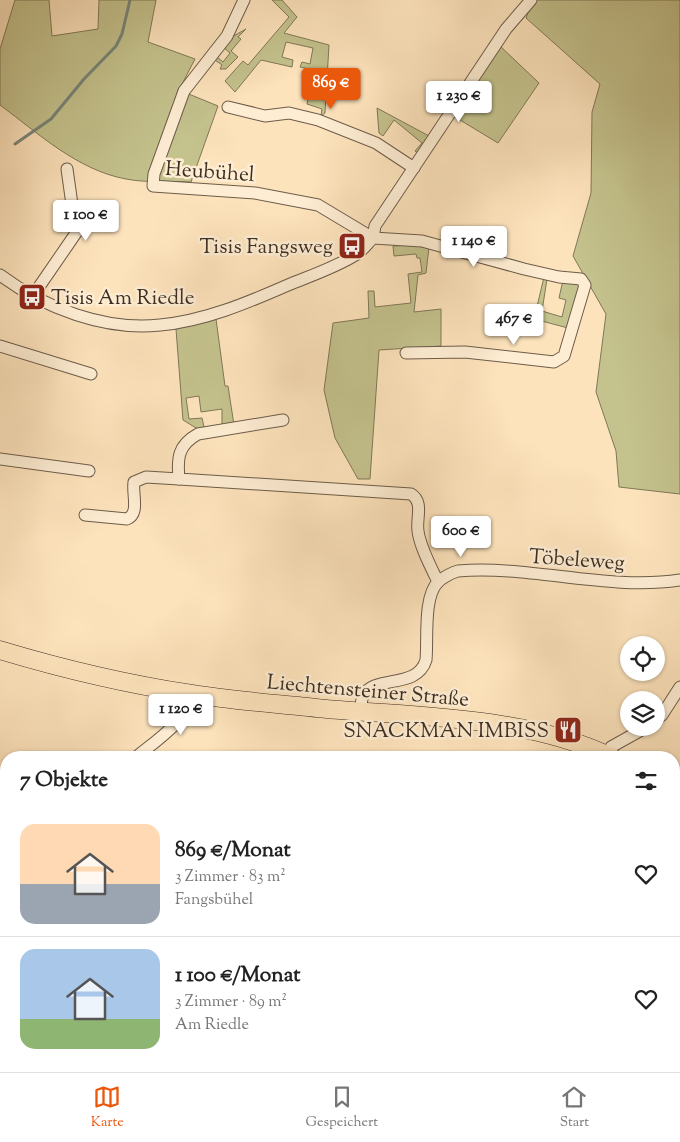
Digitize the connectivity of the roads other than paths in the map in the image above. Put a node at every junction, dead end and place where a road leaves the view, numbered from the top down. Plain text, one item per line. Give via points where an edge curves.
1 (244, 0) edge
2 (531, 0) edge
3 (228, 107) dead end
4 (414, 168) junction
5 (67, 169) dead end
6 (373, 238) junction
7 (0, 275) edge
8 (32, 297) junction
9 (0, 346) edge
10 (406, 353) dead end
11 (90, 374) dead end
12 (283, 420) dead end
13 (0, 459) edge
14 (89, 471) dead end
15 (179, 479) junction
16 (84, 515) dead end
17 (680, 580) edge
18 (438, 582) junction
19 (0, 650) edge
20 (680, 687) edge
21 (192, 694) junction
22 (665, 711) edge
23 (361, 712) junction
24 (631, 736) edge
25 (143, 751) edge
26 (595, 751) edge
27 (611, 751) edge

1 - 6 street, Heubühel via 227,36 184,91 154,174 153,186 255,193 318,205
2 - 4 street via 506,29
3 - 4 street via 265,116 289,113 318,120 376,142
4 - 6 street via 375,226
5 - 8 street via 76,234
6 - 8 street via 358,254 297,282 236,306 176,323 141,326 105,322 50,306
6 - 10 street via 422,240 524,269 581,279 585,285 564,356 554,362 465,352
7 - 8 street
9 - 11 street
12 - 15 street via 198,434 188,439 180,448
13 - 14 street
15 - 16 street via 146,477 134,482 135,512 127,519
15 - 18 street via 411,494 419,506 418,532
17 - 18 street, Töbeleweg via 648,584 460,571
18 - 23 street via 430,598 423,669 416,675 371,688 362,697
19 - 21 main road, Liechtensteiner Straße via 115,680
20 - 22 street
21 - 23 main road, Liechtensteiner Straße
21 - 25 street via 191,705 184,714
23 - 26 main road, Liechtensteiner Straße via 453,719 525,730
24 - 27 street via 612,747

